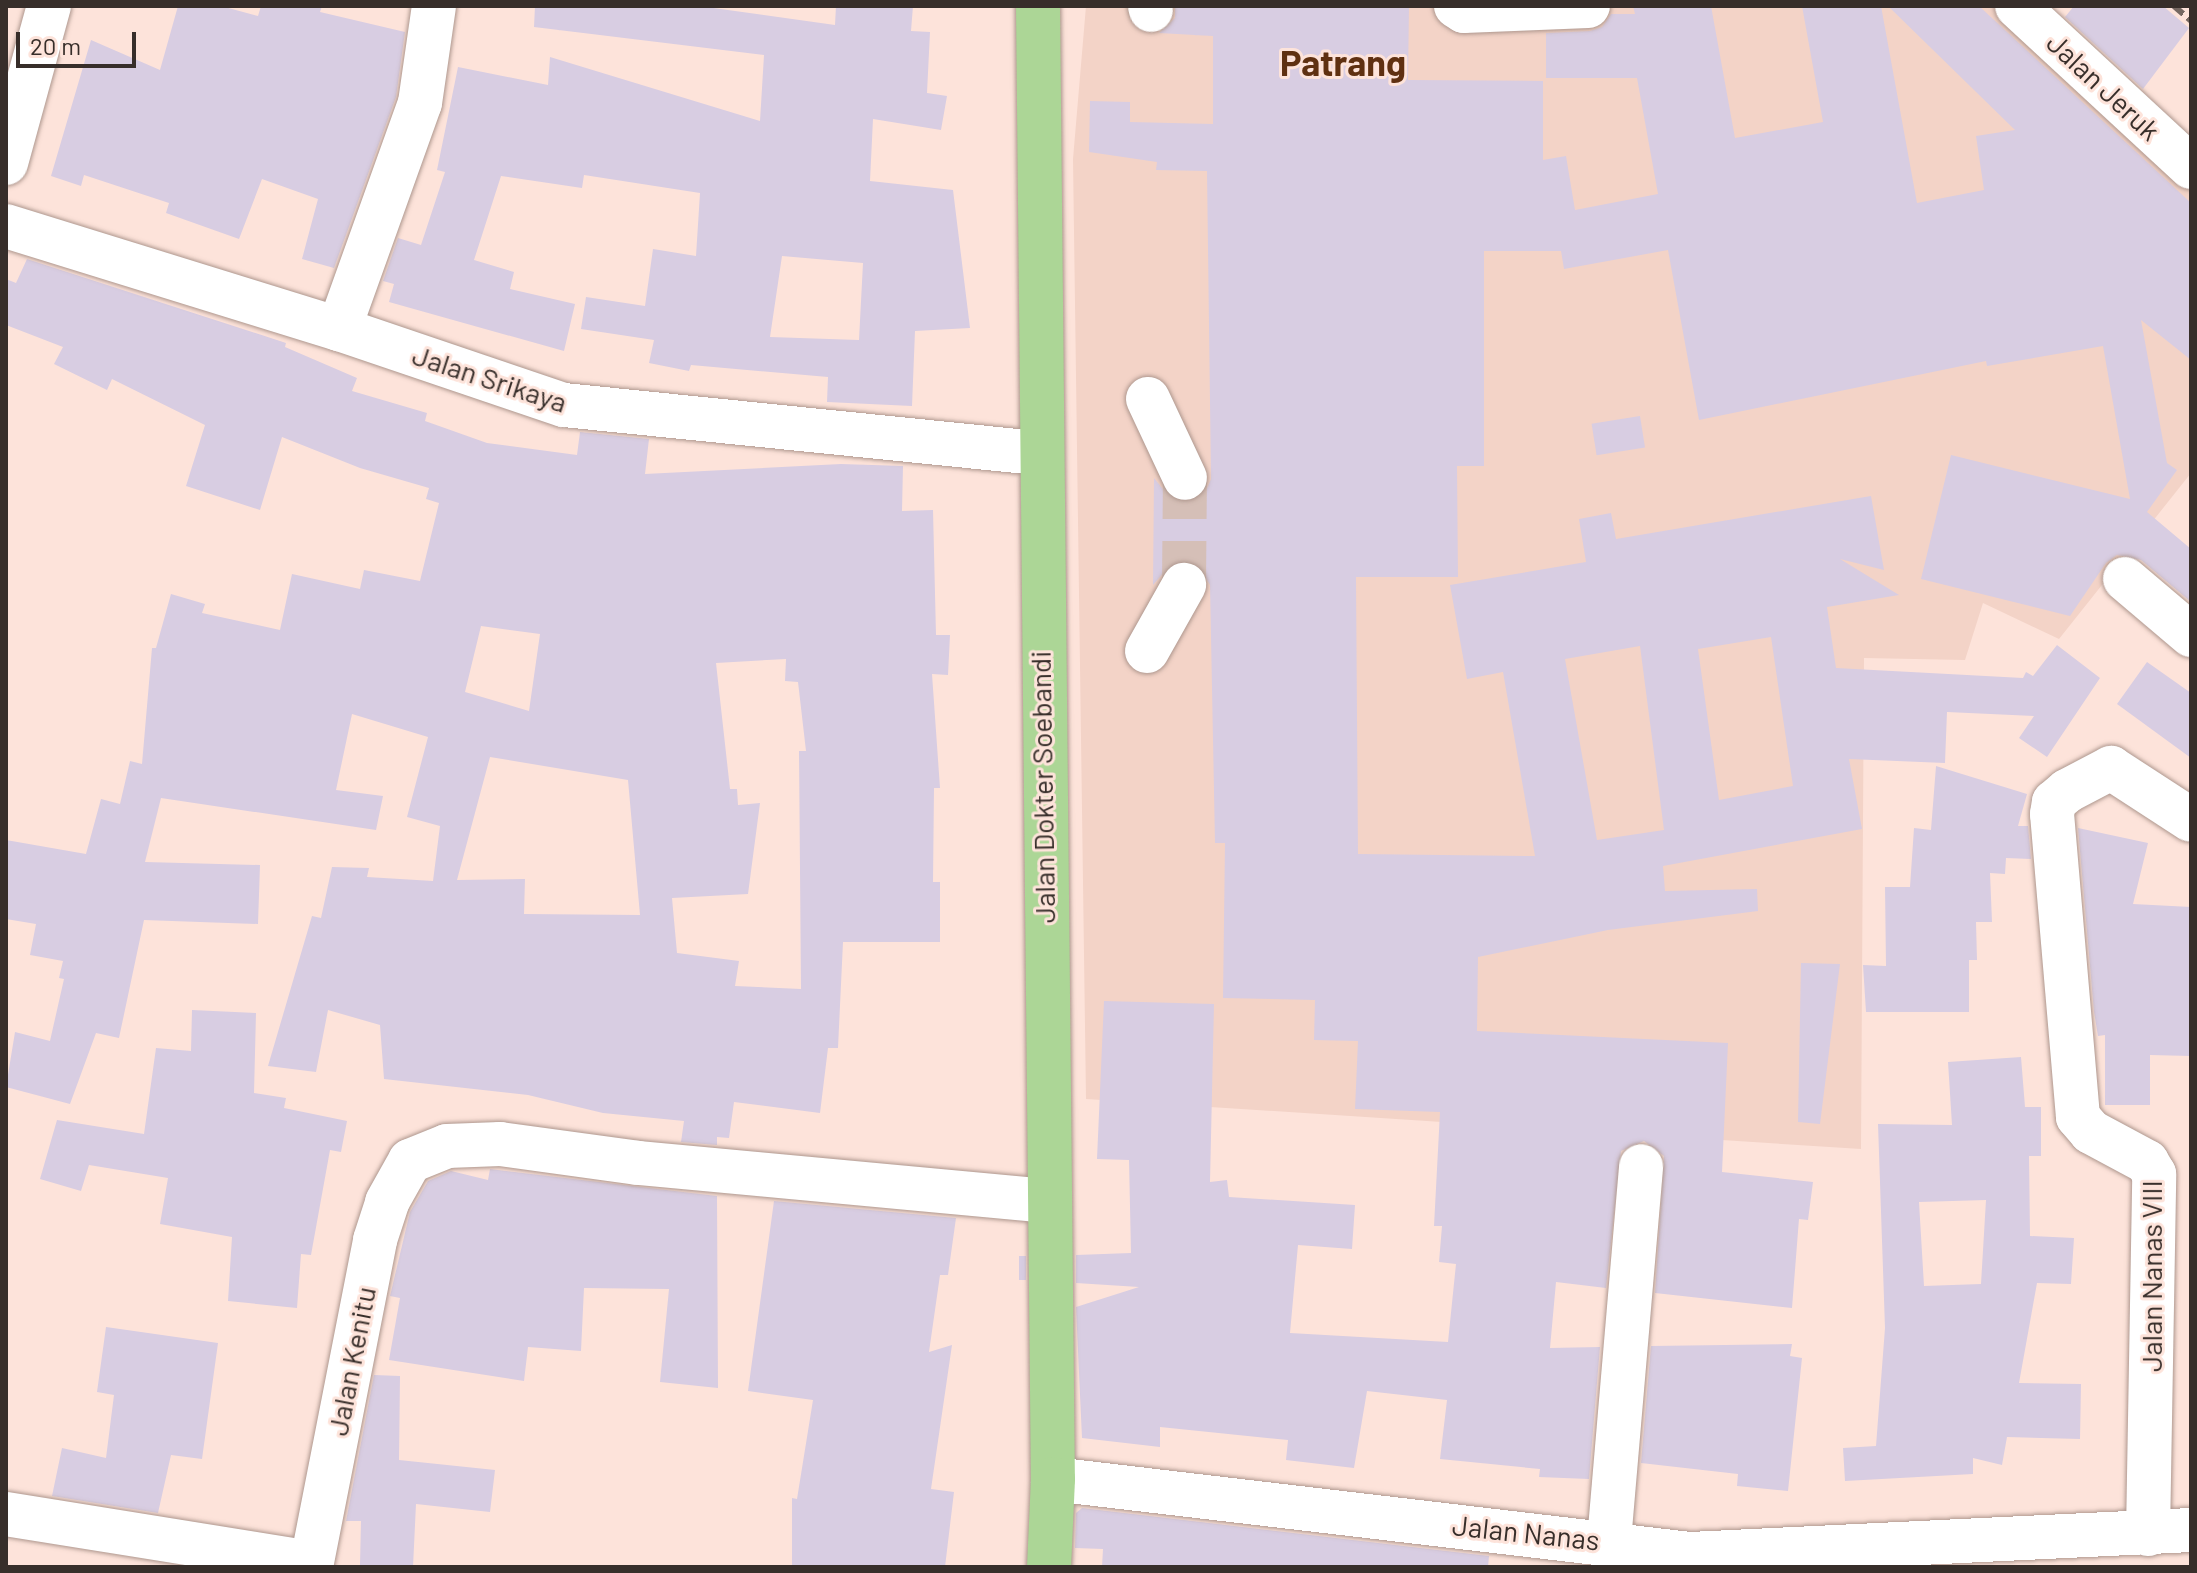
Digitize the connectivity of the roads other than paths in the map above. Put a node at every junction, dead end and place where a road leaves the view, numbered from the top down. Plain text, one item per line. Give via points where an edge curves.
1 (49, 6) edge
2 (434, 6) edge
3 (1038, 6) edge
4 (1456, 6) edge
5 (1588, 6) edge
6 (2017, 6) edge
7 (6, 163) edge
8 (2191, 167) edge
9 (6, 226) edge
10 (339, 329) junction
11 (1148, 399) dead end
12 (1039, 453) junction
13 (1185, 478) tunnel mouth
14 (2125, 579) dead end
15 (1184, 585) tunnel mouth
16 (2191, 635) edge
17 (1147, 651) dead end
18 (2191, 820) edge
19 (1641, 1166) dead end
20 (1046, 1201) junction
21 (1053, 1479) junction
22 (6, 1514) edge
23 (2191, 1530) edge
24 (2148, 1534) junction
25 (1609, 1541) junction
26 (1993, 1552) edge
27 (311, 1565) edge
28 (1049, 1567) edge

1 - 7 street
2 - 10 street via 420,103
3 - 12 main road, Jalan Dokter Soebandi
4 - 5 street via 1464,11
6 - 8 street, Jalan Jeruk
9 - 10 street, Jalan Srikaya
10 - 12 street, Jalan Srikaya via 564,405
11 - 13 street
12 - 20 main road, Jalan Dokter Soebandi
14 - 16 street
15 - 17 street
18 - 24 street, Jalan Nanas VIII via 2120,771 2097,771 2078,783 2054,802 2052,814 2078,1117 2091,1132 2147,1162 2155,1186
19 - 25 street
20 - 21 main road, Jalan Dokter Soebandi
20 - 27 street, Jalan Kenitu via 638,1163 500,1144 447,1146 410,1161 387,1202 375,1240
21 - 25 street, Jalan Nanas
21 - 28 main road, Jalan Dokter Soebandi
22 - 27 street
23 - 24 street, Jalan Nanas
24 - 26 street, Jalan Nanas
25 - 26 street, Jalan Nanas via 1690,1554

